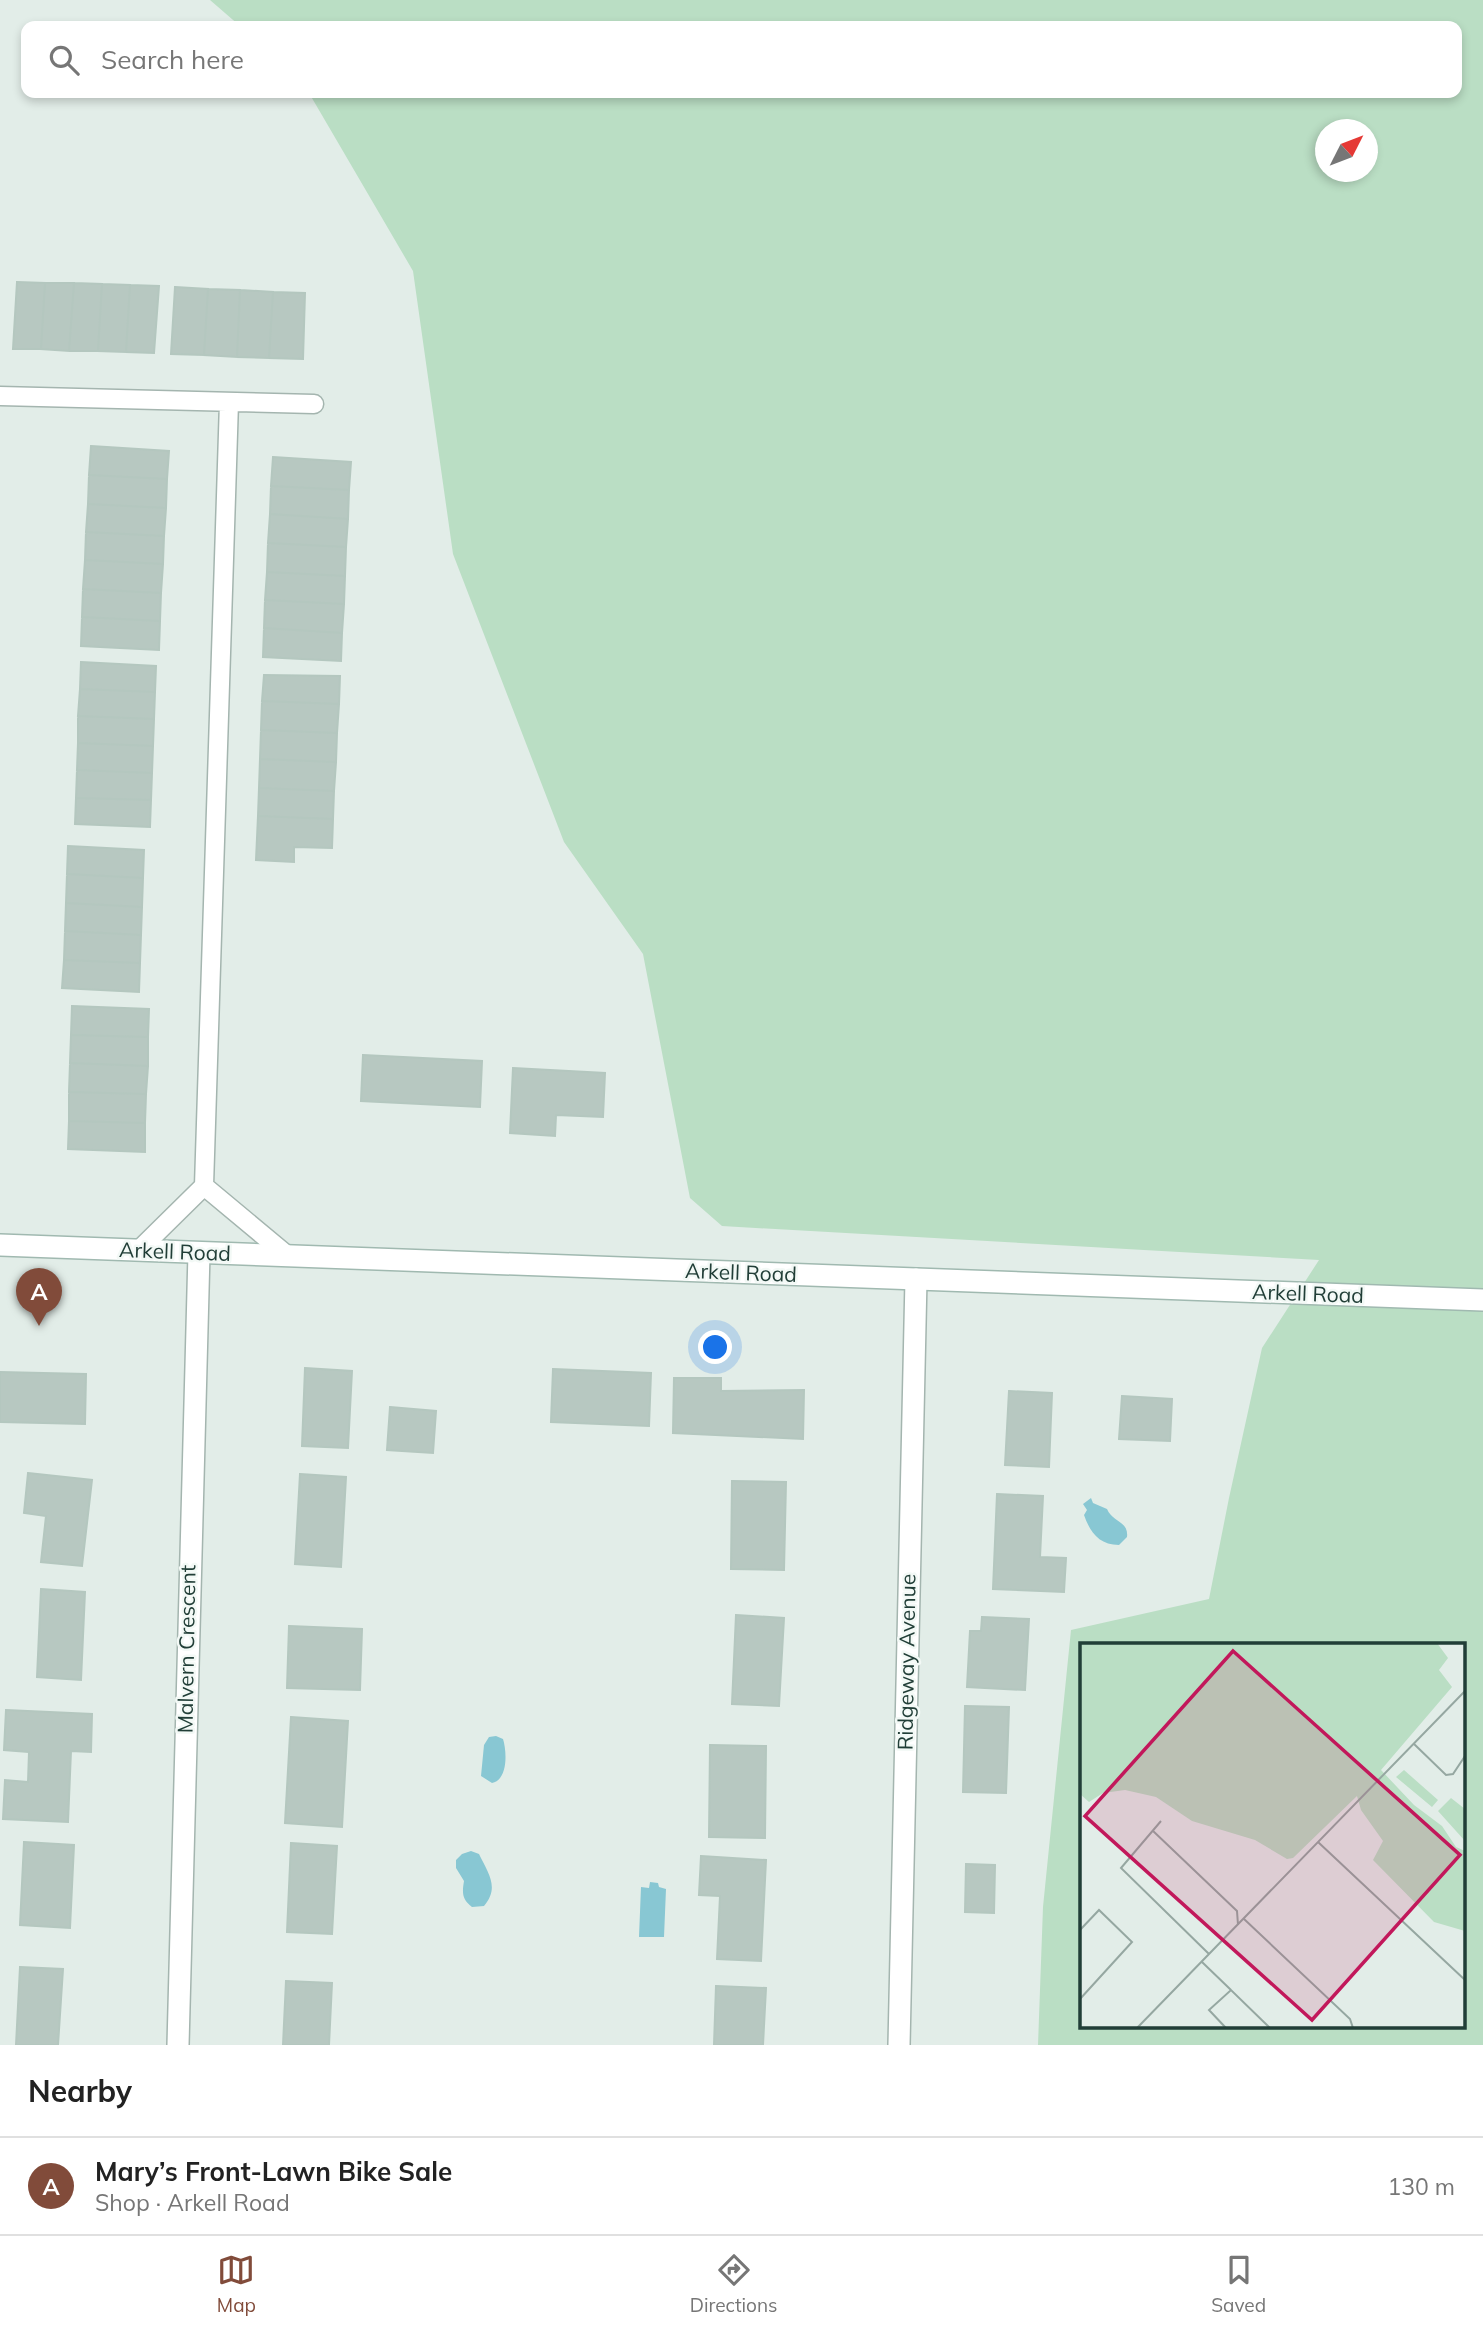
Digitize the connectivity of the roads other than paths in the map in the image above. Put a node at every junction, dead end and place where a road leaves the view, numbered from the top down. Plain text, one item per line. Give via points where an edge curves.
1 (0, 396) edge
2 (229, 402) junction
3 (314, 404) dead end
4 (204, 1186) junction
5 (0, 1245) edge
6 (138, 1251) junction
7 (199, 1253) junction
8 (288, 1256) junction
9 (916, 1279) junction
10 (1483, 1300) edge
11 (178, 2045) edge
12 (900, 2045) edge

1 - 2 lane
2 - 3 lane
2 - 4 lane
4 - 6 lane
4 - 8 lane
5 - 6 street, Arkell Road
6 - 7 street, Arkell Road
7 - 8 street, Arkell Road
7 - 11 street, Malvern Crescent
8 - 9 street, Arkell Road
9 - 10 street, Arkell Road
9 - 12 street, Ridgeway Avenue

